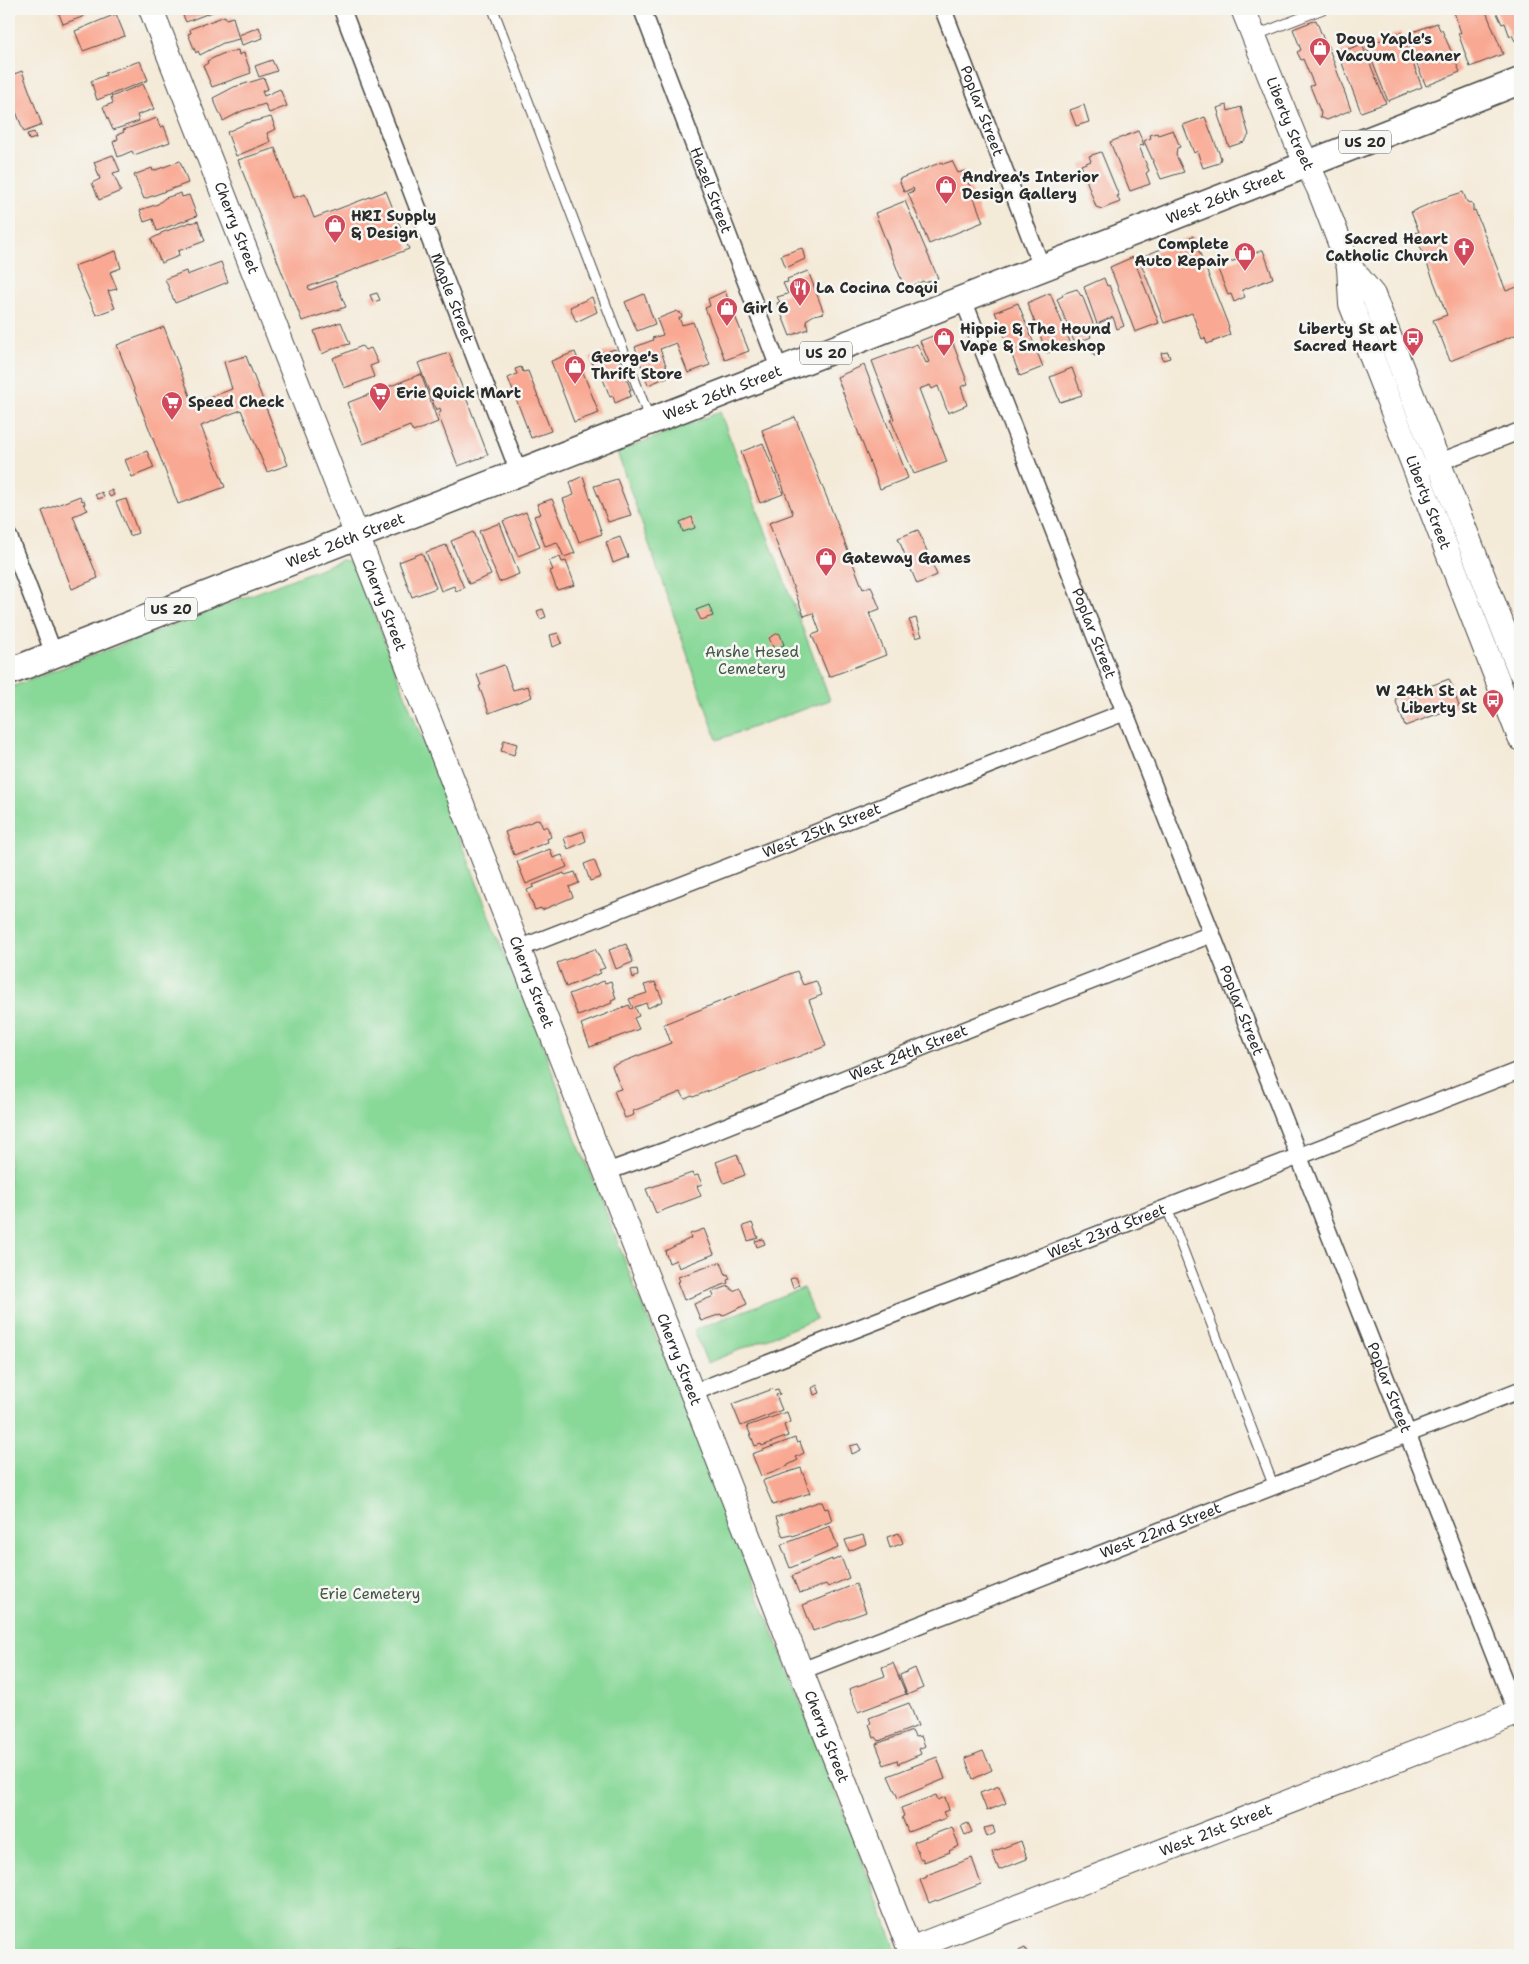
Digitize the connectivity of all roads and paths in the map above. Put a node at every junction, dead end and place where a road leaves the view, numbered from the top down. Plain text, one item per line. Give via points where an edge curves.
1 (150, 9) edge
2 (342, 9) edge
3 (493, 9) edge
4 (642, 9) edge
5 (943, 9) edge
6 (1243, 9) edge
7 (1323, 9) edge
8 (1254, 36) junction
9 (1520, 81) edge
10 (1307, 164) junction
11 (1349, 266) junction
12 (1042, 268) junction
13 (963, 299) junction
14 (780, 371) junction
15 (651, 422) junction
16 (1520, 431) edge
17 (1439, 462) junction
18 (1416, 471) junction
19 (519, 473) junction
20 (357, 536) junction
21 (9, 537) edge
22 (54, 654) junction
23 (1520, 671) edge
24 (9, 672) edge
25 (1125, 712) junction
26 (1520, 738) edge
27 (1212, 934) junction
28 (518, 949) junction
29 (1520, 1070) edge
30 (1299, 1156) junction
31 (606, 1172) junction
32 (1167, 1208) junction
33 (1520, 1390) edge
34 (692, 1393) junction
35 (1408, 1434) junction
36 (1274, 1487) junction
37 (801, 1672) junction
38 (1519, 1715) edge
39 (911, 1952) edge

1 - 20 street, Cherry Street
2 - 19 street, Maple Street
3 - 15 lane
4 - 14 street, Hazel Street
5 - 12 street, Poplar Street
6 - 8 street, Liberty Street
7 - 8 lane
8 - 10 street, Liberty Street
9 - 10 main road, West 26th Street / US 20
10 - 11 street, Liberty Street
10 - 12 main road, West 26th Street / US 20
11 - 17 street, Liberty Street via 1373,296
11 - 18 street, Liberty Street via 1351,304
12 - 13 main road, West 26th Street / US 20
13 - 14 main road, West 26th Street / US 20
13 - 25 street, Poplar Street
14 - 15 main road, West 26th Street / US 20
15 - 19 main road, West 26th Street / US 20
16 - 17 street
17 - 18 street
17 - 23 street, Liberty Street
18 - 26 street, Liberty Street
19 - 20 main road, West 26th Street / US 20
20 - 22 main road, West 26th Street / US 20
20 - 28 street, Cherry Street
21 - 22 street
22 - 24 main road, West 26th Street / US 20
25 - 27 street, Poplar Street
25 - 28 street, West 25th Street
27 - 30 street, Poplar Street
27 - 31 street, West 24th Street
28 - 31 street, Cherry Street
29 - 30 street, West 23rd Street
30 - 32 street, West 23rd Street
30 - 35 street, Poplar Street
31 - 34 street, Cherry Street
32 - 34 street, West 23rd Street
32 - 36 lane
33 - 35 street, West 22nd Street
34 - 37 street, Cherry Street
35 - 36 street, West 22nd Street
35 - 38 street, Poplar Street
36 - 37 street, West 22nd Street
37 - 39 street, Cherry Street
38 - 39 street, West 21st Street

